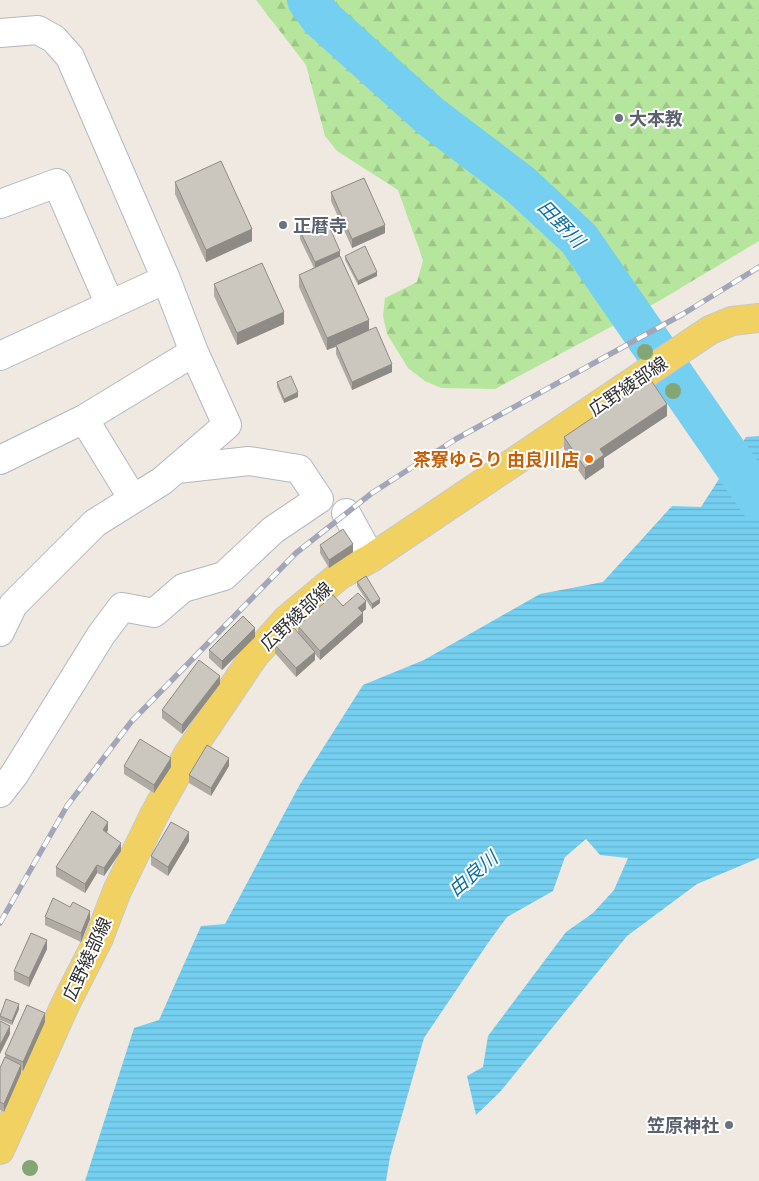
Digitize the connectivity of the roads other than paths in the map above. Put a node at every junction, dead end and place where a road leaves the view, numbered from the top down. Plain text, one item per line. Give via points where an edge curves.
1 (0, 33) edge
2 (0, 204) edge
3 (166, 279) junction
4 (110, 305) junction
5 (759, 318) edge
6 (194, 352) junction
7 (0, 355) edge
8 (84, 419) junction
9 (0, 460) edge
10 (177, 469) junction
11 (133, 499) junction
12 (346, 513) dead end
13 (372, 558) junction
14 (0, 632) edge
15 (0, 793) edge
16 (0, 1150) edge

1 - 3 street via 38,30 54,39 70,56
2 - 4 street via 57,183
3 - 4 street
3 - 6 street
4 - 7 street
5 - 13 main road, 広野綾部線 via 732,321 710,330
6 - 8 street
6 - 10 street via 227,425
8 - 9 street
8 - 11 street
10 - 11 street
10 - 15 street via 248,460 298,469 319,499 273,530 224,576 183,588 154,612 122,607
11 - 14 street via 95,523 13,605
12 - 13 street
13 - 16 main road, 広野綾部線 via 340,575 287,619 254,656 188,754 117,891 99,938

